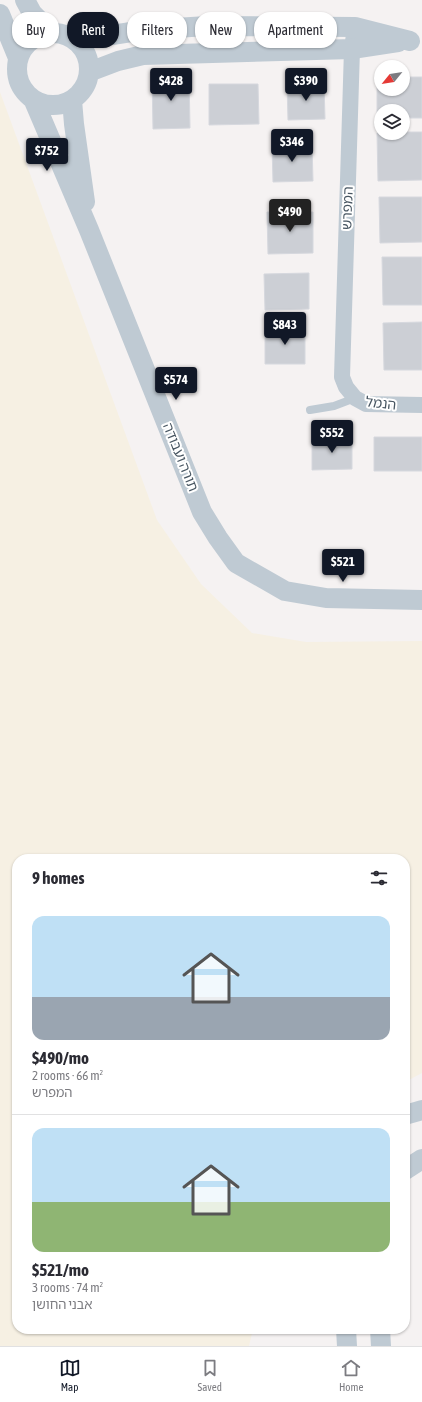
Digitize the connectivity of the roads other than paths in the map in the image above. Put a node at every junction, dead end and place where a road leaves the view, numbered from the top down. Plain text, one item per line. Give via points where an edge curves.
1 (25, 0) edge
2 (31, 12) edge
3 (0, 14) edge
4 (355, 27) junction
5 (119, 34) edge
6 (416, 40) edge
7 (22, 48) edge
8 (82, 48) edge
9 (352, 49) junction
10 (18, 58) junction
11 (89, 72) junction
12 (72, 100) junction
13 (34, 101) junction
14 (89, 230) junction
15 (351, 393) junction
16 (422, 405) edge
17 (310, 410) dead end
18 (422, 600) edge
19 (422, 1110) edge
20 (410, 1114) edge
21 (422, 1159) edge
22 (410, 1167) edge
23 (346, 1334) edge
24 (380, 1334) edge
25 (347, 1346) edge
26 (381, 1346) edge

1 - 2 street
3 - 10 street
4 - 5 street via 207,26
4 - 6 street
4 - 9 street, המפרש
6 - 9 street
7 - 10 street
8 - 11 street
9 - 11 street via 143,55
9 - 15 street, המפרש via 342,377
10 - 13 street via 18,82
11 - 12 street via 87,83 81,93
12 - 13 street via 53,106
12 - 14 street, תורה ועבודה
13 - 14 street, תורה ועבודה
14 - 18 street, תורה ועבודה via 202,512 236,563 285,591 326,598
15 - 16 street, הנמל via 366,404
15 - 17 lane via 334,406
19 - 20 street
21 - 22 street
23 - 25 street
24 - 26 street

